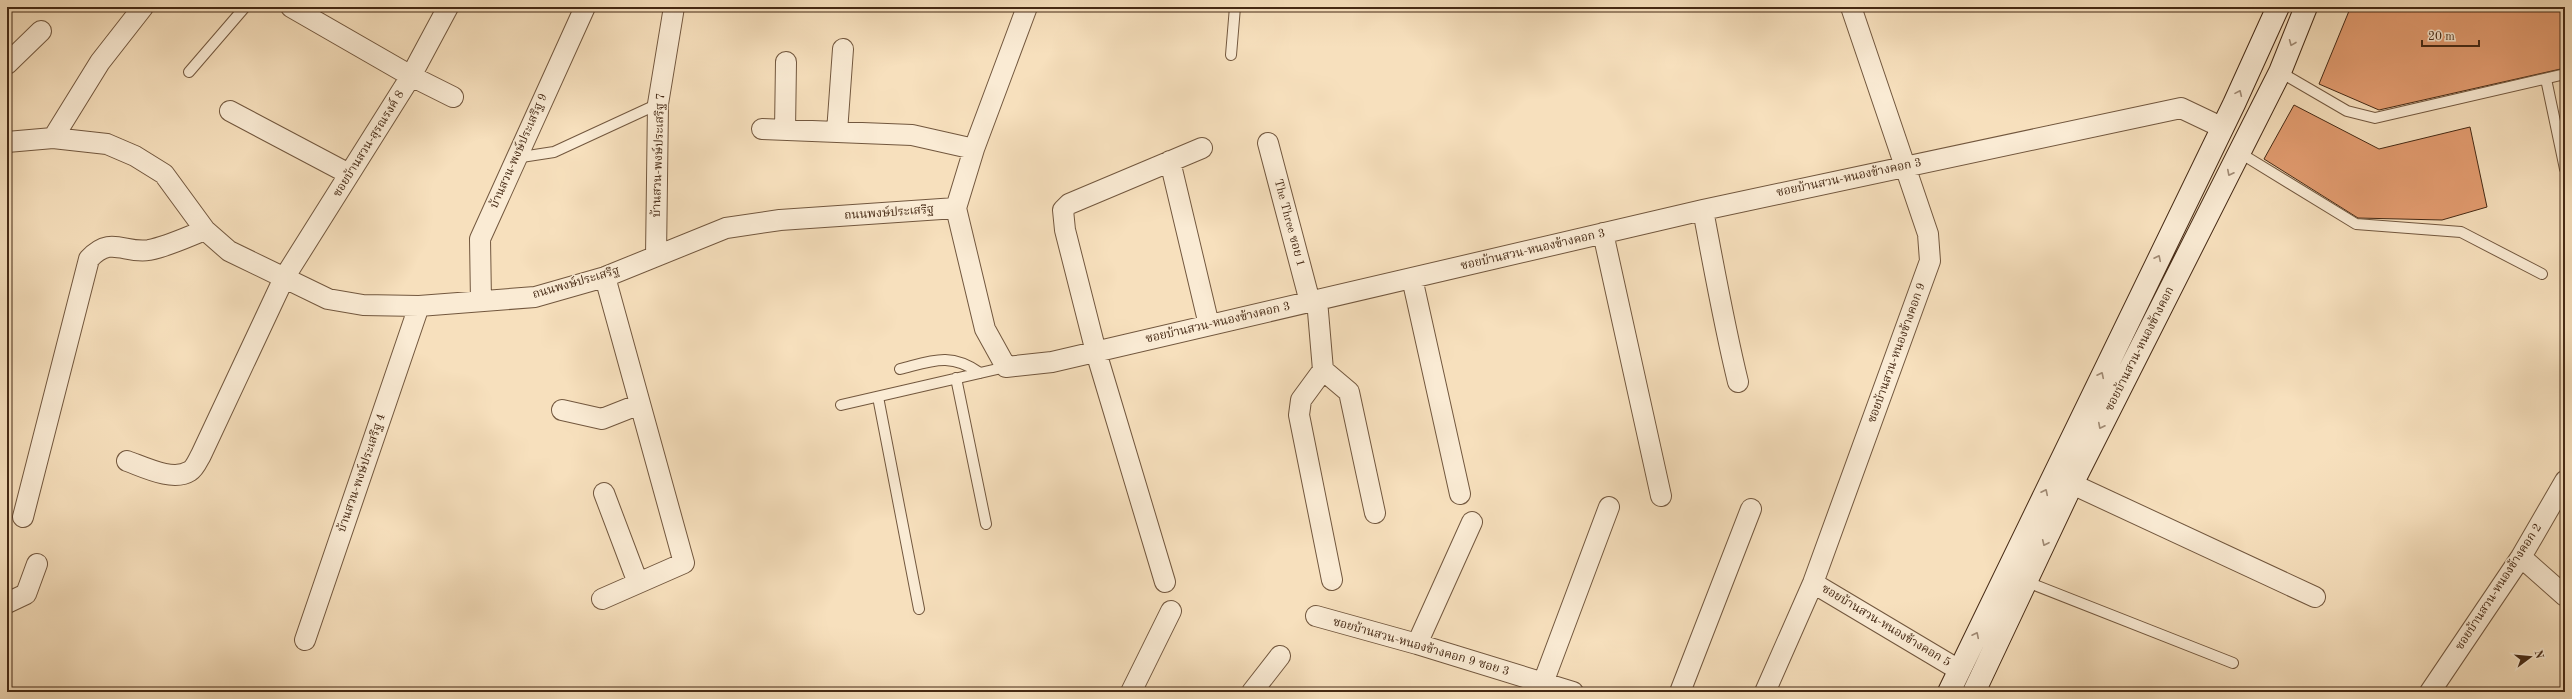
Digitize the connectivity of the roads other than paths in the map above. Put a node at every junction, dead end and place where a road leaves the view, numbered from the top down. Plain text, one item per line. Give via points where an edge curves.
1 (143, 7) edge
2 (245, 7) edge
3 (291, 7) edge
4 (448, 7) edge
5 (585, 7) edge
6 (674, 7) edge
7 (1027, 7) edge
8 (1235, 7) edge
9 (1851, 7) edge
10 (2278, 7) edge
11 (2306, 7) edge
12 (41, 31) dead end
13 (844, 48) dead end
14 (1231, 55) dead end
15 (786, 62) dead end
16 (7, 64) edge
17 (190, 72) dead end
18 (2280, 72) junction
19 (2565, 74) edge
20 (411, 76) junction
21 (2546, 79) junction
22 (453, 97) dead end
23 (658, 104) junction
24 (230, 111) dead end
25 (2221, 127) junction
26 (762, 129) dead end
27 (785, 130) junction
28 (837, 132) junction
29 (53, 138) junction
30 (7, 142) edge
31 (1268, 144) dead end
32 (1202, 148) dead end
33 (974, 149) junction
34 (2240, 153) junction
35 (515, 158) junction
36 (1170, 161) junction
37 (1906, 166) junction
38 (2565, 169) edge
39 (349, 174) junction
40 (956, 208) junction
41 (1703, 210) junction
42 (205, 230) junction
43 (1603, 233) junction
44 (656, 256) junction
45 (2542, 274) dead end
46 (605, 277) junction
47 (284, 278) junction
48 (1412, 278) junction
49 (481, 301) junction
50 (1314, 301) junction
51 (419, 306) junction
52 (1209, 325) junction
53 (1096, 352) junction
54 (1006, 366) junction
55 (900, 369) dead end
56 (1323, 370) junction
57 (980, 373) junction
58 (956, 378) junction
59 (1738, 382) dead end
60 (878, 397) junction
61 (640, 404) junction
62 (840, 405) dead end
63 (562, 410) dead end
64 (127, 460) dead end
65 (2565, 481) edge
66 (2072, 484) junction
67 (604, 492) dead end
68 (1460, 494) dead end
69 (1661, 496) dead end
70 (1609, 507) dead end
71 (1751, 509) dead end
72 (1375, 513) dead end
73 (23, 517) dead end
74 (1472, 522) dead end
75 (986, 524) dead end
76 (2521, 557) junction
77 (37, 564) dead end
78 (1332, 580) dead end
79 (1165, 582) dead end
80 (2027, 582) junction
81 (638, 583) junction
82 (1813, 583) junction
83 (2565, 596) edge
84 (2316, 597) dead end
85 (602, 599) dead end
86 (7, 603) edge
87 (919, 609) dead end
88 (1171, 611) dead end
89 (1316, 616) dead end
90 (305, 640) dead end
91 (1417, 644) junction
92 (1280, 656) dead end
93 (2233, 663) dead end
94 (1959, 670) junction
95 (1543, 683) junction
96 (1131, 692) edge
97 (1252, 692) edge
98 (1573, 692) edge
99 (1680, 692) edge
100 (1765, 692) edge
101 (1949, 692) edge
102 (1974, 692) edge
103 (2430, 692) edge

1 - 29 street via 100,62
2 - 17 lane
3 - 20 street
4 - 20 street, ซอยบ้านสวน-สุรณรงค์ 8
5 - 35 street, บ้านสวน-พงษ์ประเสริฐ 9
6 - 23 street, บ้านสวน-พงษ์ประเสริฐ 7
7 - 33 street
8 - 14 lane
9 - 37 street, ซอยบ้านสวน-หนองข้างคอก 9
25 -> 10 main road, ซอยบ้านสวน-หนองข้างคอก
11 -> 18 main road, ซอยบ้านสวน-หนองข้างคอก
12 - 16 street
13 - 28 street
15 - 27 street
18 - 21 lane via 2347,111 2375,118
18 - 34 main road, ซอยบ้านสวน-หนองข้างคอก
19 - 21 lane
20 - 22 street
20 - 39 street, ซอยบ้านสวน-สุรณรงค์ 8
21 - 38 lane
23 - 35 lane via 554,152
23 - 44 street, บ้านสวน-พงษ์ประเสริฐ 7
24 - 39 street
25 - 37 street, ซอยบ้านสวน-หนองข้างคอก 3 via 2181,108
94 -> 25 main road, ซอยบ้านสวน-หนองข้างคอก
26 - 27 street
27 - 28 street
28 - 33 street via 912,135
29 - 30 street, ถนนพงษ์ประเสริฐ
29 - 42 street, ถนนพงษ์ประเสริฐ via 107,144 135,156 164,174
31 - 50 street, The Three ซอย 1
32 - 36 street
33 - 40 street
34 - 45 lane via 2356,224 2461,232
34 -> 66 main road, ซอยบ้านสวน-หนองข้างคอก
35 - 49 street, บ้านสวน-พงษ์ประเสริฐ 9 via 480,239
36 - 52 street
36 - 53 street via 1069,204 1063,210 1065,230
37 - 41 street, ซอยบ้านสวน-หนองข้างคอก 3
37 - 82 street, ซอยบ้านสวน-หนองข้างคอก 9 via 1928,234 1930,261
39 - 47 street, ซอยบ้านสวน-สุรณรงค์ 8
40 - 44 street, ถนนพงษ์ประเสริฐ via 780,220 726,228
40 - 54 street via 985,329
41 - 43 street, ซอยบ้านสวน-หนองข้างคอก 3
41 - 59 street via 1723,324
42 - 47 street, ถนนพงษ์ประเสริฐ via 229,251
42 - 73 street via 148,250 115,246 99,248 89,259
43 - 48 street, ซอยบ้านสวน-หนองข้างคอก 3
43 - 69 street
44 - 46 street, ถนนพงษ์ประเสริฐ
46 - 49 street, ถนนพงษ์ประเสริฐ via 535,297
46 - 61 street
47 - 51 street, ถนนพงษ์ประเสริฐ via 328,299 363,306
47 - 64 street, ซอยบ้านสวน-สุรณรงค์ 8 via 192,470 179,476 155,471
48 - 50 street, ซอยบ้านสวน-หนองข้างคอก 3
48 - 68 street
49 - 51 street, ถนนพงษ์ประเสริฐ
50 - 52 street, ซอยบ้านสวน-หนองข้างคอก 3
50 - 56 street, The Three ซอย 1
51 - 90 street, บ้านสวน-พงษ์ประเสริฐ 4
52 - 53 street, ซอยบ้านสวน-หนองข้างคอก 3
53 - 54 street, ซอยบ้านสวน-หนองข้างคอก 3 via 1052,362
53 - 79 street
54 - 57 lane
55 - 57 lane via 950,359 968,365
56 - 72 street via 1349,392
56 - 78 street via 1301,400 1299,415
57 - 58 lane
58 - 60 lane
58 - 75 lane
60 - 62 lane
60 - 87 lane
61 - 63 street via 602,419
61 - 81 street via 684,563
65 - 76 street, ซอยบ้านสวน-หนองข้างคอก 2
66 -> 80 main road, ซอยบ้านสวน-หนองข้างคอก
66 - 84 street
67 - 81 street
70 - 95 street
71 - 99 street
74 - 91 street
76 - 83 street
76 - 103 street, ซอยบ้านสวน-หนองข้างคอก 2
77 - 86 street via 26,594
80 - 93 lane
80 - 102 main road, ซอยบ้านสวน-หนองข้างคอก
81 - 85 street
82 - 94 street, ซอยบ้านสวน-หนองข้างคอก 5
82 - 100 street, ซอยบ้านสวน-หนองข้างคอก 9
88 - 96 street
89 - 91 street, ซอยบ้านสวน-หนองข้างคอก 9 ซอย 3
91 - 95 street, ซอยบ้านสวน-หนองข้างคอก 9 ซอย 3
92 - 97 street
94 - 101 main road, ซอยบ้านสวน-หนองข้างคอก
95 - 98 street, ซอยบ้านสวน-หนองข้างคอก 9 ซอย 3

